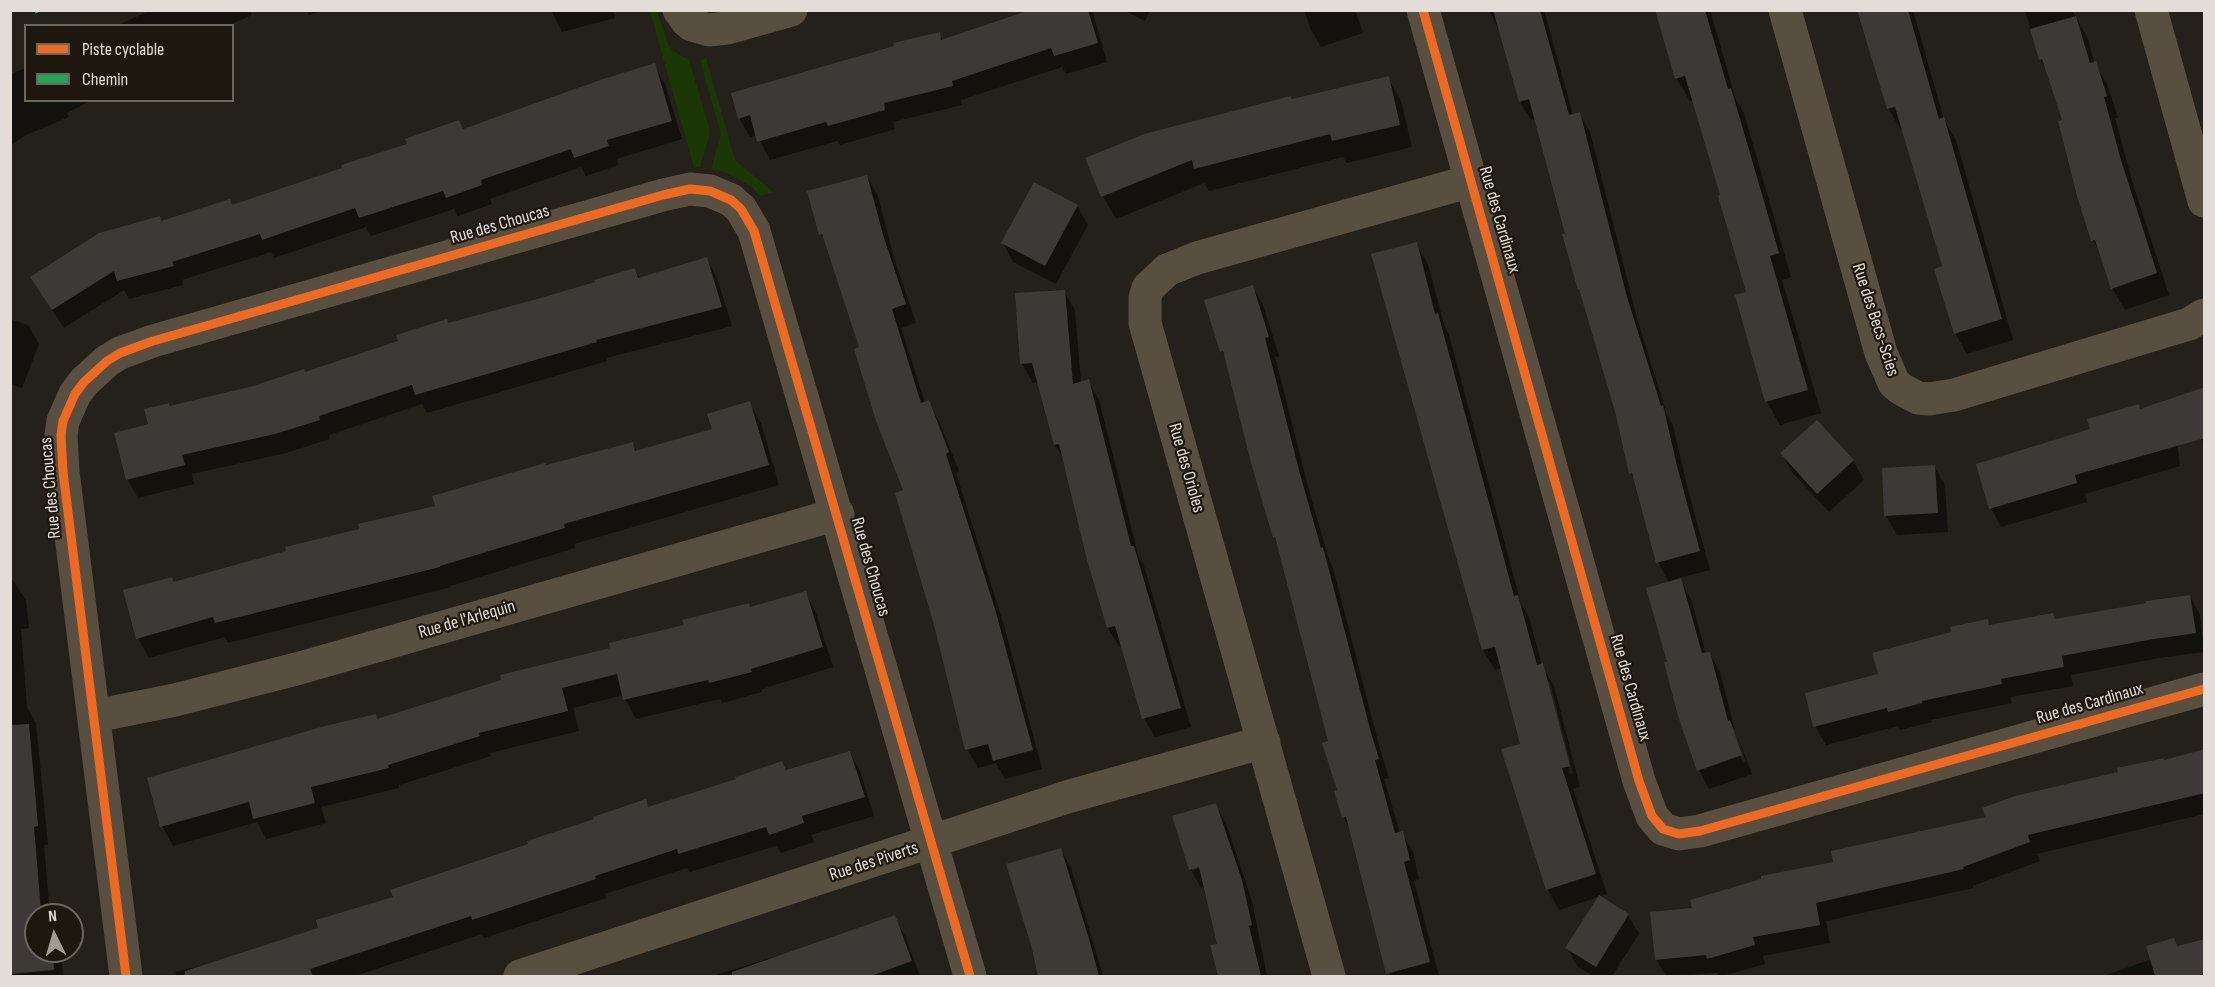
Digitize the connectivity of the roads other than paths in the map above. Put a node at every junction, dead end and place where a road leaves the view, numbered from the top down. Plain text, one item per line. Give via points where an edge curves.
1 (680, 10) edge
2 (791, 10) edge
3 (1423, 10) edge
4 (1785, 10) edge
5 (2151, 10) edge
6 (1471, 181) junction
7 (2205, 201) edge
8 (2205, 315) edge
9 (838, 514) junction
10 (2205, 689) edge
11 (95, 717) junction
12 (1264, 742) junction
13 (932, 843) junction
14 (126, 976) edge
15 (520, 976) edge
16 (970, 976) edge
17 (1329, 976) edge

1 - 2 street via 692,25 709,30
3 - 6 street, Rue des Cardinaux
4 - 8 street, Rue des Becs-Scies via 1881,353 1901,390 1929,399 1954,395 2179,327
5 - 7 street
6 - 10 street, Rue des Cardinaux via 1639,782 1652,816 1664,829 1679,834 1700,831
6 - 12 street, Rue des Orioles via 1197,258 1167,270 1148,288 1145,323
9 - 11 street, Rue de l'Arlequin via 300,668
9 - 11 street, Rue des Choucas via 760,248 748,219 731,200 710,191 690,189 663,195 153,341 120,353 96,370 75,394 61,435
9 - 13 street, Rue des Choucas
11 - 14 street, Rue des Choucas
12 - 13 street, Rue des Piverts via 1088,791
12 - 17 street, Rue des Orioles
13 - 15 street, Rue des Piverts
13 - 16 street, Rue des Choucas

